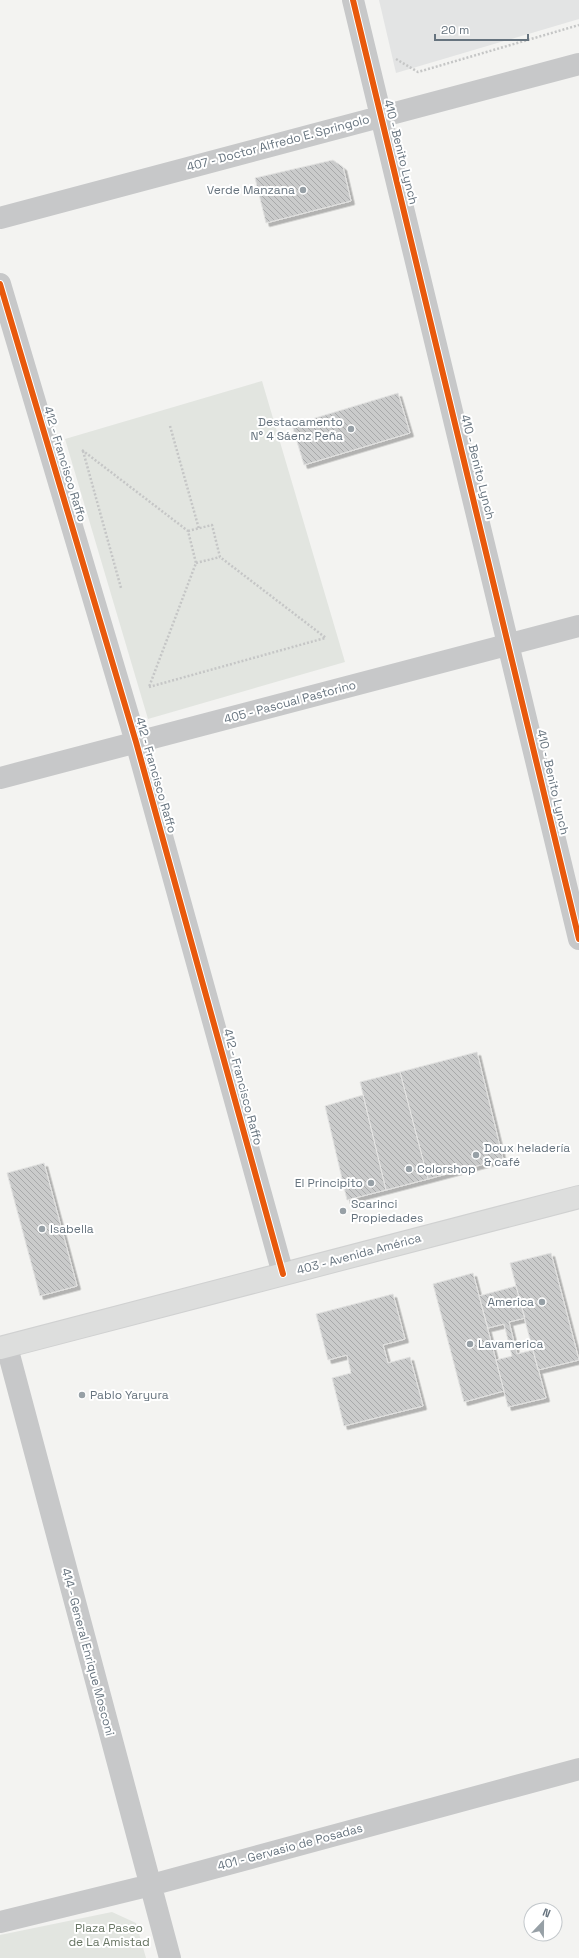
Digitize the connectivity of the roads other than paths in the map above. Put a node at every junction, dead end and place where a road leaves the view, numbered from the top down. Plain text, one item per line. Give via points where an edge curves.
1 (353, 0) edge
2 (579, 64) edge
3 (381, 116) junction
4 (0, 218) edge
5 (0, 284) edge
6 (579, 626) edge
7 (509, 644) junction
8 (136, 742) junction
9 (0, 778) edge
10 (579, 939) edge
11 (579, 1197) edge
12 (283, 1274) junction
13 (3, 1348) edge
14 (579, 1769) edge
15 (150, 1885) junction
16 (0, 1922) edge
17 (170, 1958) edge

1 - 3 street, 410 - Benito Lynch
2 - 3 street, 407 - Doctor Alfredo E. Springolo
3 - 4 street, 407 - Doctor Alfredo E. Springolo
3 - 7 street, 410 - Benito Lynch
5 - 8 street, 412 - Francisco Raffo
6 - 7 street, 405 - Pascual Pastorino
7 - 8 street, 405 - Pascual Pastorino
7 - 10 street, 410 - Benito Lynch
8 - 9 street, 405 - Pascual Pastorino
8 - 12 street, 412 - Francisco Raffo
11 - 12 main road, 403 - Avenida América
12 - 13 main road, 403 - Avenida América
13 - 15 street, 414 - General Enrique Mosconi
14 - 15 street, 401 - Gervasio de Posadas
15 - 16 street, 401 - Gervasio de Posadas
15 - 17 street, 414 - General Enrique Mosconi

